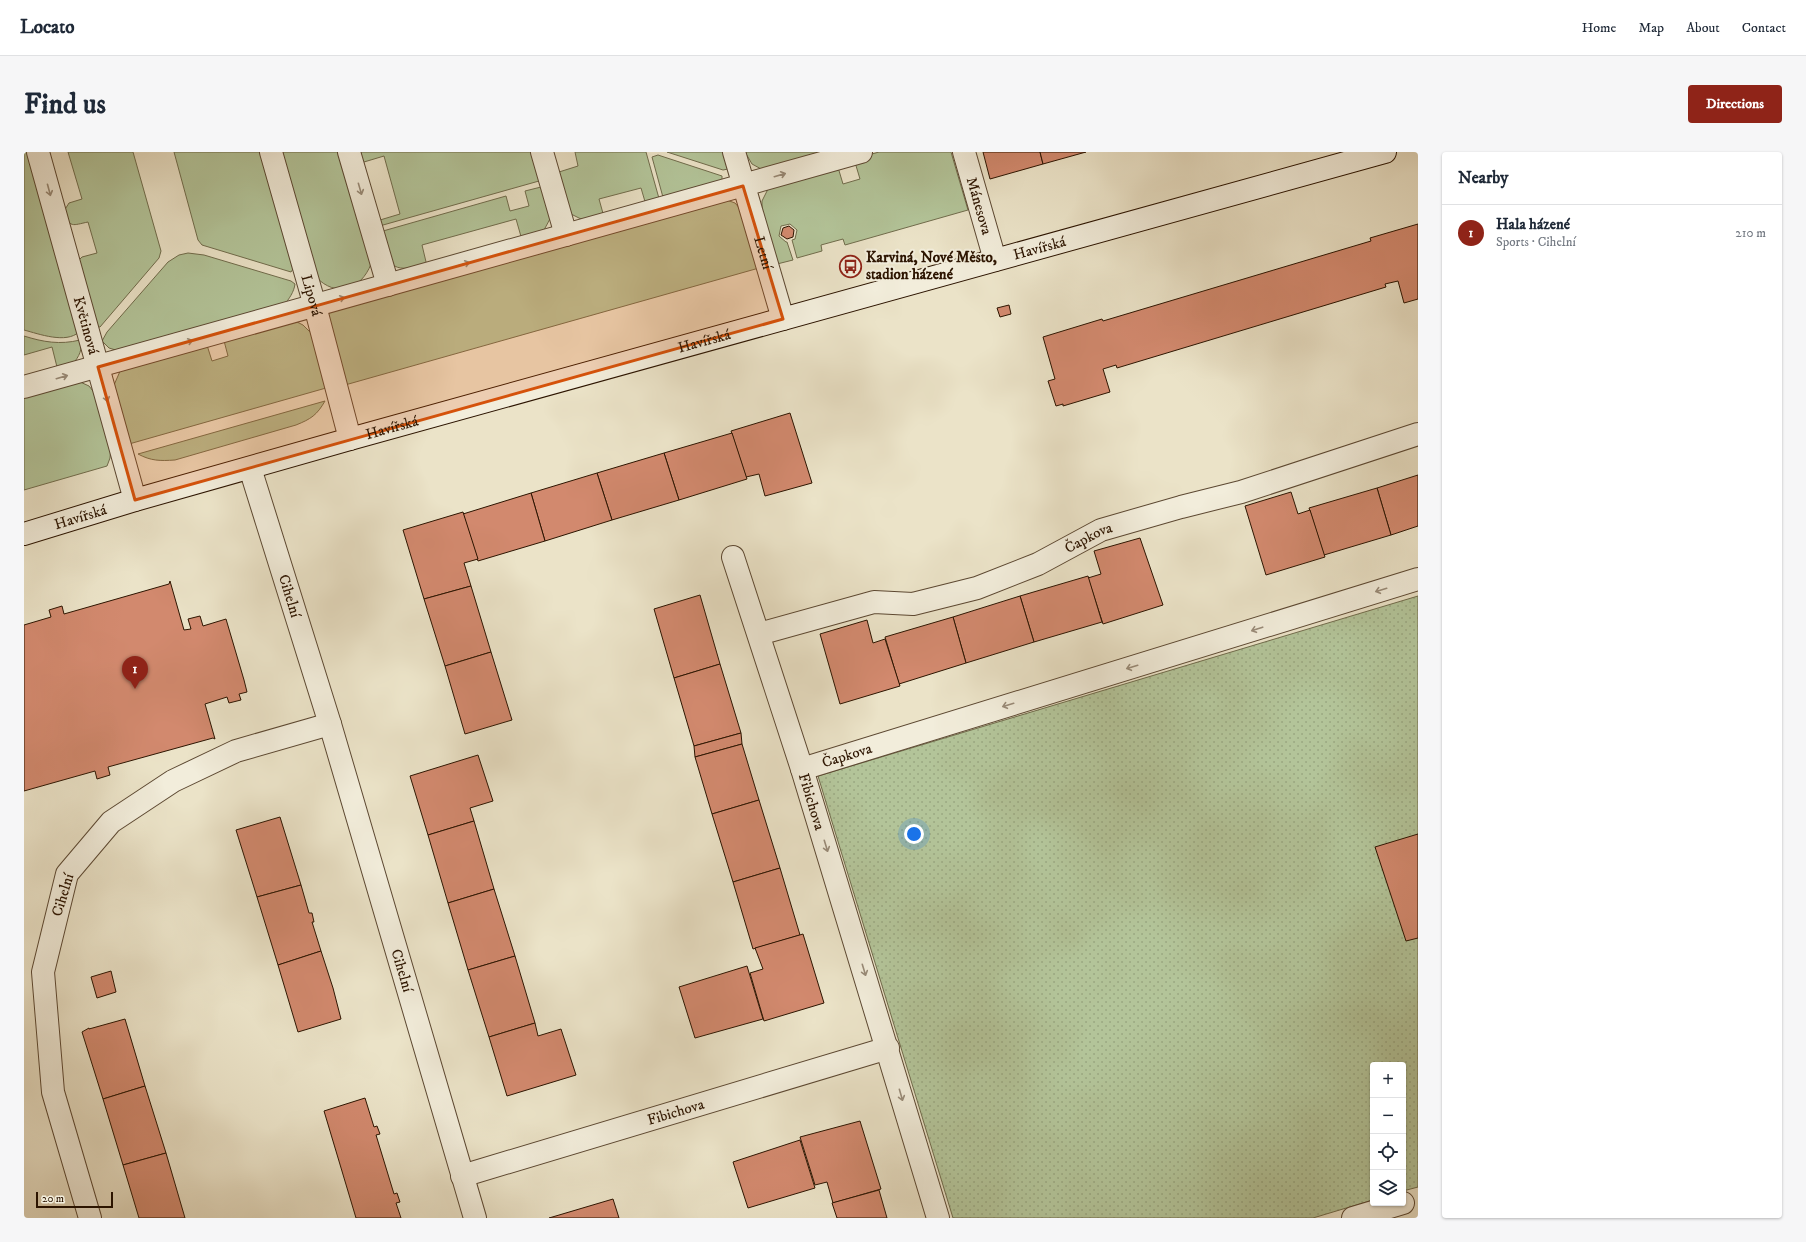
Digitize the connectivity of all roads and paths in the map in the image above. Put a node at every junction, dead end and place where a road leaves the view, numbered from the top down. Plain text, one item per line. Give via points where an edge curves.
1 (38, 152) edge
2 (271, 152) edge
3 (349, 152) edge
4 (542, 152) edge
5 (734, 152) edge
6 (862, 152) edge
7 (964, 152) edge
8 (1385, 152) edge
9 (743, 186) junction
10 (566, 235) junction
11 (995, 260) junction
12 (388, 285) junction
13 (315, 306) junction
14 (783, 319) junction
15 (98, 367) junction
16 (24, 387) edge
17 (1418, 434) edge
18 (350, 439) junction
19 (250, 468) junction
20 (134, 500) junction
21 (24, 534) edge
22 (733, 557) dead end
23 (1418, 579) edge
24 (759, 634) junction
25 (330, 724) junction
26 (802, 769) junction
27 (888, 1048) junction
28 (462, 1176) junction
29 (1418, 1198) edge
30 (1406, 1202) edge
31 (1393, 1206) edge
32 (90, 1218) edge
33 (475, 1218) edge
34 (938, 1218) edge
35 (1353, 1218) edge

1 -> 15 street, Květinová
2 - 13 street, Lipová
3 -> 12 street
4 - 10 street
5 - 9 street, Letní
9 -> 6 street
7 - 11 street, Mánesova
8 - 11 street, Havířská
9 - 10 street
9 - 14 street, Letní
12 -> 10 street
11 - 14 street, Havířská
13 -> 12 street
15 -> 13 street
13 - 18 street, Lipová
14 - 18 street, Havířská
16 -> 15 street
15 -> 20 street, Květinová
17 - 24 street, Čapkova via 1241,492 1102,530 1038,564 977,588 914,604 874,602
18 - 19 street, Havířská
19 - 20 street, Havířská
19 - 25 street, Cihelní
20 - 21 street, Havířská
22 - 24 street, Fibichova
23 -> 26 street, Čapkova
24 - 26 street, Fibichova
25 - 28 street, Cihelní
25 - 32 street, Cihelní via 236,751 172,781 112,822 67,874 43,972 53,1092
26 -> 27 street, Fibichova
27 - 28 street, Fibichova
27 -> 34 street, Fibichova
28 - 33 street, Cihelní
29 - 30 street
31 - 35 street

